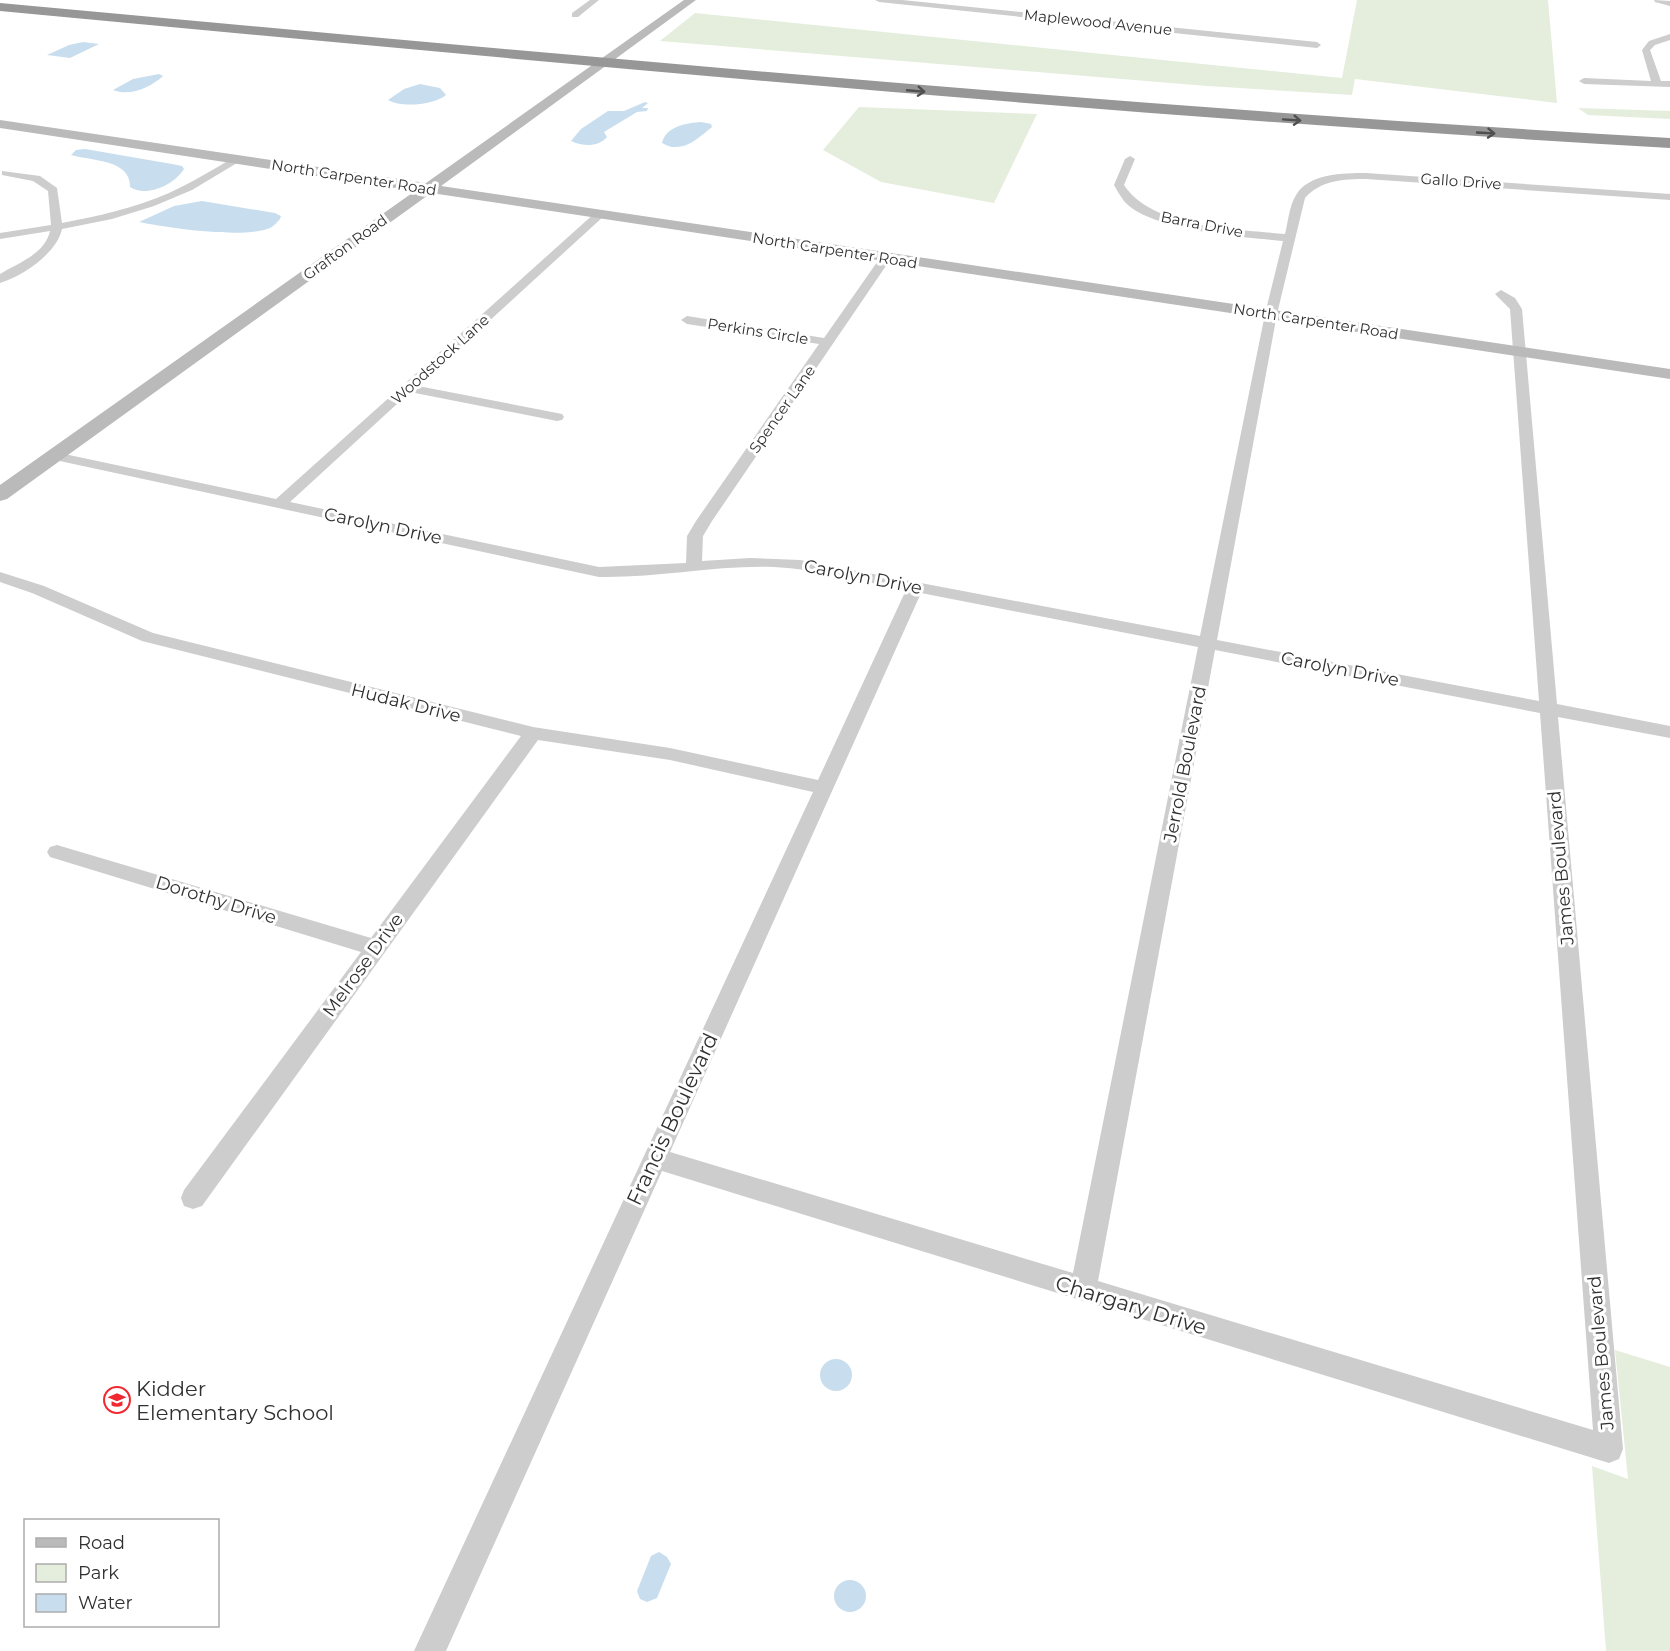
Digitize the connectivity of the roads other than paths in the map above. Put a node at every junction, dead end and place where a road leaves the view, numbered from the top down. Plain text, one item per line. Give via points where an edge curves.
1 (48, 0) edge
2 (595, 0) edge
3 (691, 0) edge
4 (879, 0) edge
5 (1658, 0) edge
6 (1670, 4) edge
7 (0, 7) edge
8 (575, 15) dead end
9 (1670, 37) edge
10 (1317, 45) dead end
11 (1584, 81) dead end
12 (1657, 84) junction
13 (1670, 84) edge
14 (0, 124) edge
15 (1670, 129) edge
16 (1670, 143) edge
17 (1130, 159) dead end
18 (237, 160) junction
19 (2, 173) edge
20 (427, 188) junction
21 (1670, 197) edge
22 (600, 214) junction
23 (57, 227) junction
24 (0, 236) edge
25 (1289, 238) junction
26 (886, 257) junction
27 (0, 279) edge
28 (1501, 294) dead end
29 (1271, 314) junction
30 (687, 320) dead end
31 (828, 342) junction
32 (1518, 351) junction
33 (1670, 374) edge
34 (409, 388) junction
35 (557, 417) dead end
36 (55, 456) junction
37 (0, 495) edge
38 (280, 503) junction
39 (694, 567) junction
40 (0, 577) edge
41 (916, 587) junction
42 (1208, 644) junction
43 (1548, 709) junction
44 (1670, 732) edge
45 (533, 733) junction
46 (824, 788) junction
47 (57, 852) dead end
48 (375, 948) junction
49 (654, 1158) junction
50 (193, 1198) dead end
51 (1083, 1290) junction
52 (1609, 1449) joint
53 (430, 1651) edge

1 - 15 highway via 730,64 1377,113
2 - 8 street
3 - 20 street, Grafton Road
4 - 10 street, Maplewood Avenue
5 - 6 street
7 -> 16 highway via 947,94
9 - 12 street via 1652,42 1646,50
11 - 12 street
12 - 13 street
14 - 18 street, North Carpenter Road
17 - 25 street, Barra Drive via 1120,180 1121,192 1149,213 1192,225
18 - 20 street, North Carpenter Road
18 - 23 street via 151,204
19 - 23 street via 31,177 51,187 55,193
20 - 22 street, North Carpenter Road
20 - 36 street, Grafton Road
21 - 25 street, Gallo Drive via 1386,176 1349,177 1317,184 1303,193
22 - 26 street, North Carpenter Road
22 - 34 street, Woodstock Lane
23 - 24 street
23 - 27 street via 48,248
25 - 29 street, Jerrold Boulevard
26 - 29 street, North Carpenter Road
26 - 31 street, Spencer Lane
28 - 32 street, James Boulevard via 1516,309
29 - 32 street, North Carpenter Road
29 - 42 street, Jerrold Boulevard
30 - 31 street, Perkins Circle
31 - 39 street, Spencer Lane via 695,536
32 - 33 street, North Carpenter Road
32 - 43 street, James Boulevard
34 - 35 street
34 - 38 street, Woodstock Lane
36 - 37 street, Grafton Road
36 - 38 street, Carolyn Drive
38 - 39 street, Carolyn Drive via 599,572 641,573
39 - 41 street, Carolyn Drive via 781,562
40 - 45 street, Hudak Drive via 52,593 148,637
41 - 42 street, Carolyn Drive
41 - 46 street, Francis Boulevard
42 - 43 street, Carolyn Drive
42 - 51 street, Jerrold Boulevard
43 - 44 street, Carolyn Drive
43 - 52 street, James Boulevard
45 - 46 street, Hudak Drive via 670,754
45 - 48 street, Melrose Drive
46 - 49 street, Francis Boulevard
47 - 48 street, Dorothy Drive
48 - 50 street, Melrose Drive
49 - 51 street, Chargary Drive
49 - 53 street, Francis Boulevard
51 - 52 street, Chargary Drive

